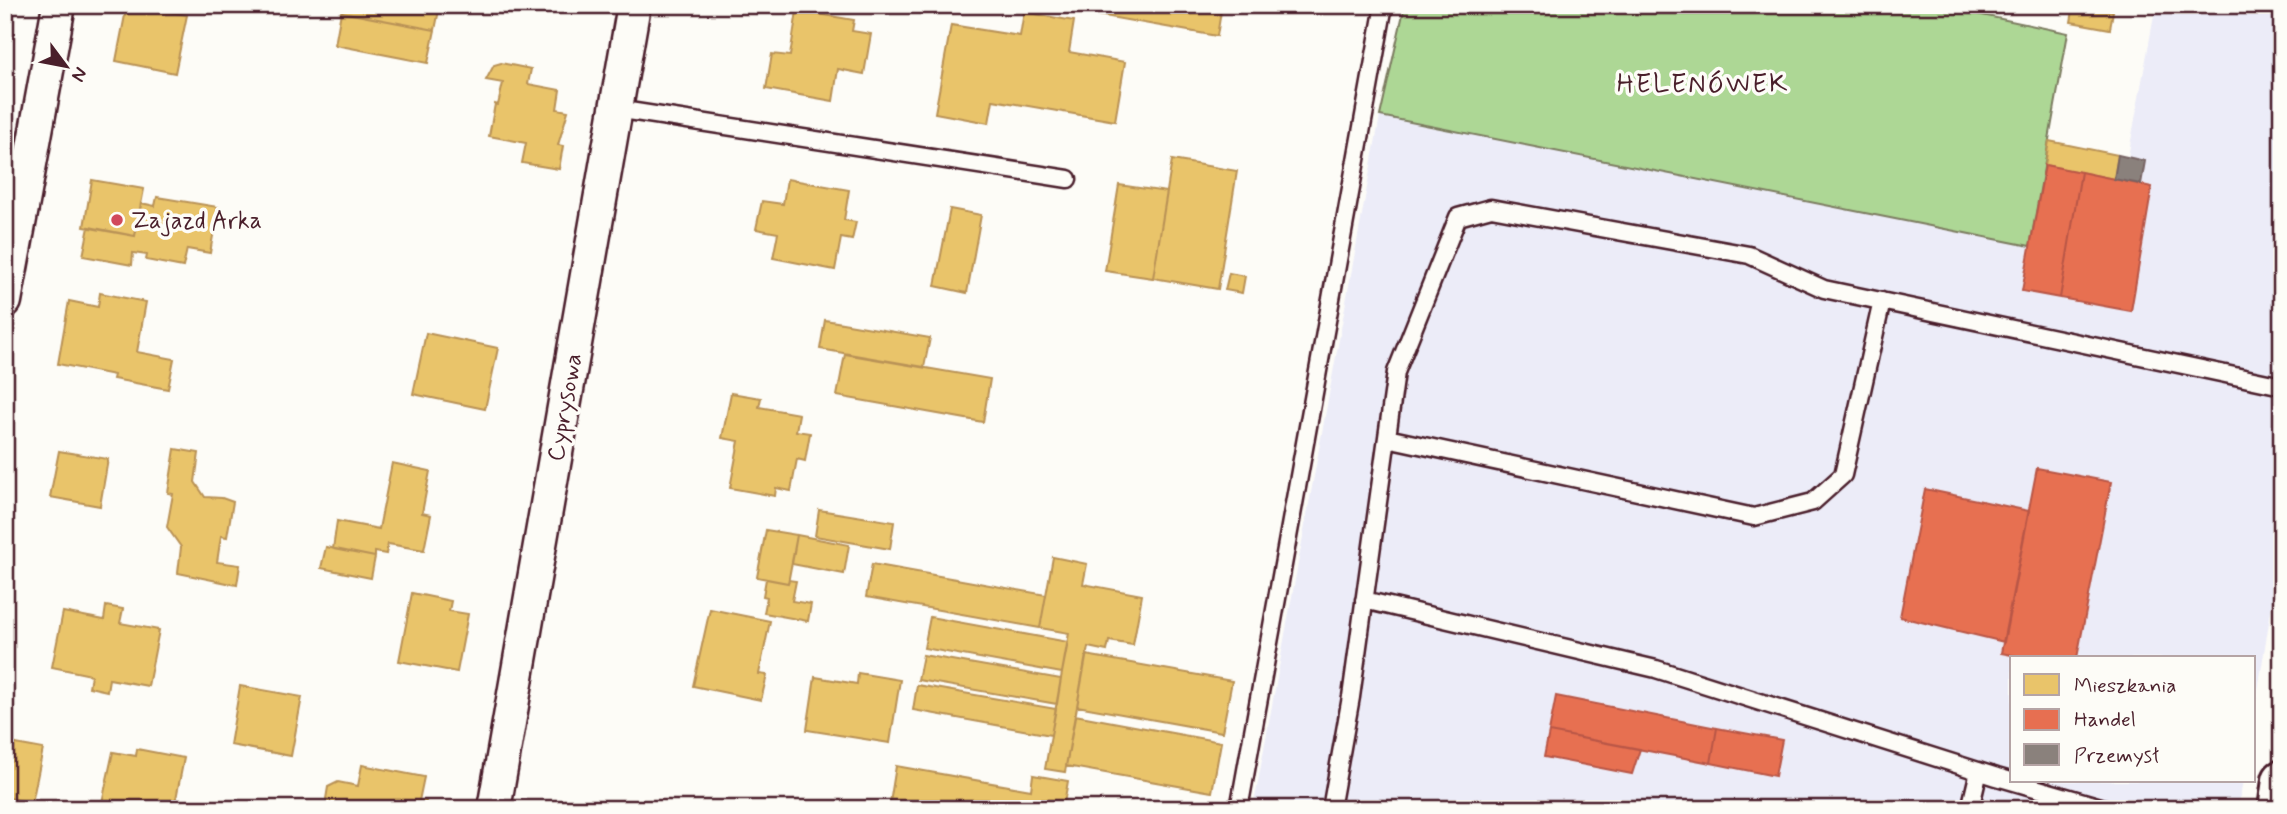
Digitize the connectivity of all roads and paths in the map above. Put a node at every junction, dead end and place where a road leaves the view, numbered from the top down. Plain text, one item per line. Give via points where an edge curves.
1 (59, 5) edge
2 (634, 5) edge
3 (1384, 5) edge
4 (616, 109) junction
5 (1068, 178) dead end
6 (5, 301) edge
7 (1882, 301) junction
8 (2282, 386) edge
9 (1387, 438) junction
10 (1364, 600) junction
11 (1979, 771) junction
12 (2010, 780) edge
13 (2282, 780) edge
14 (2016, 782) edge
15 (494, 809) edge
16 (1239, 809) edge
17 (1331, 809) edge
18 (1970, 809) edge
19 (2108, 809) edge
20 (2278, 809) edge

1 - 6 street
2 - 4 street, Cyprysowa
3 - 16 lane
4 - 5 lane
4 - 15 street, Cyprysowa
7 - 8 lane
7 - 9 lane via 1843,475 1813,502 1754,517
7 - 9 lane via 1824,289 1749,255 1491,208 1458,216 1396,372
9 - 10 lane
10 - 11 lane via 1656,669
10 - 17 lane
11 - 12 lane
11 - 18 lane
13 - 20 street
14 - 19 lane

